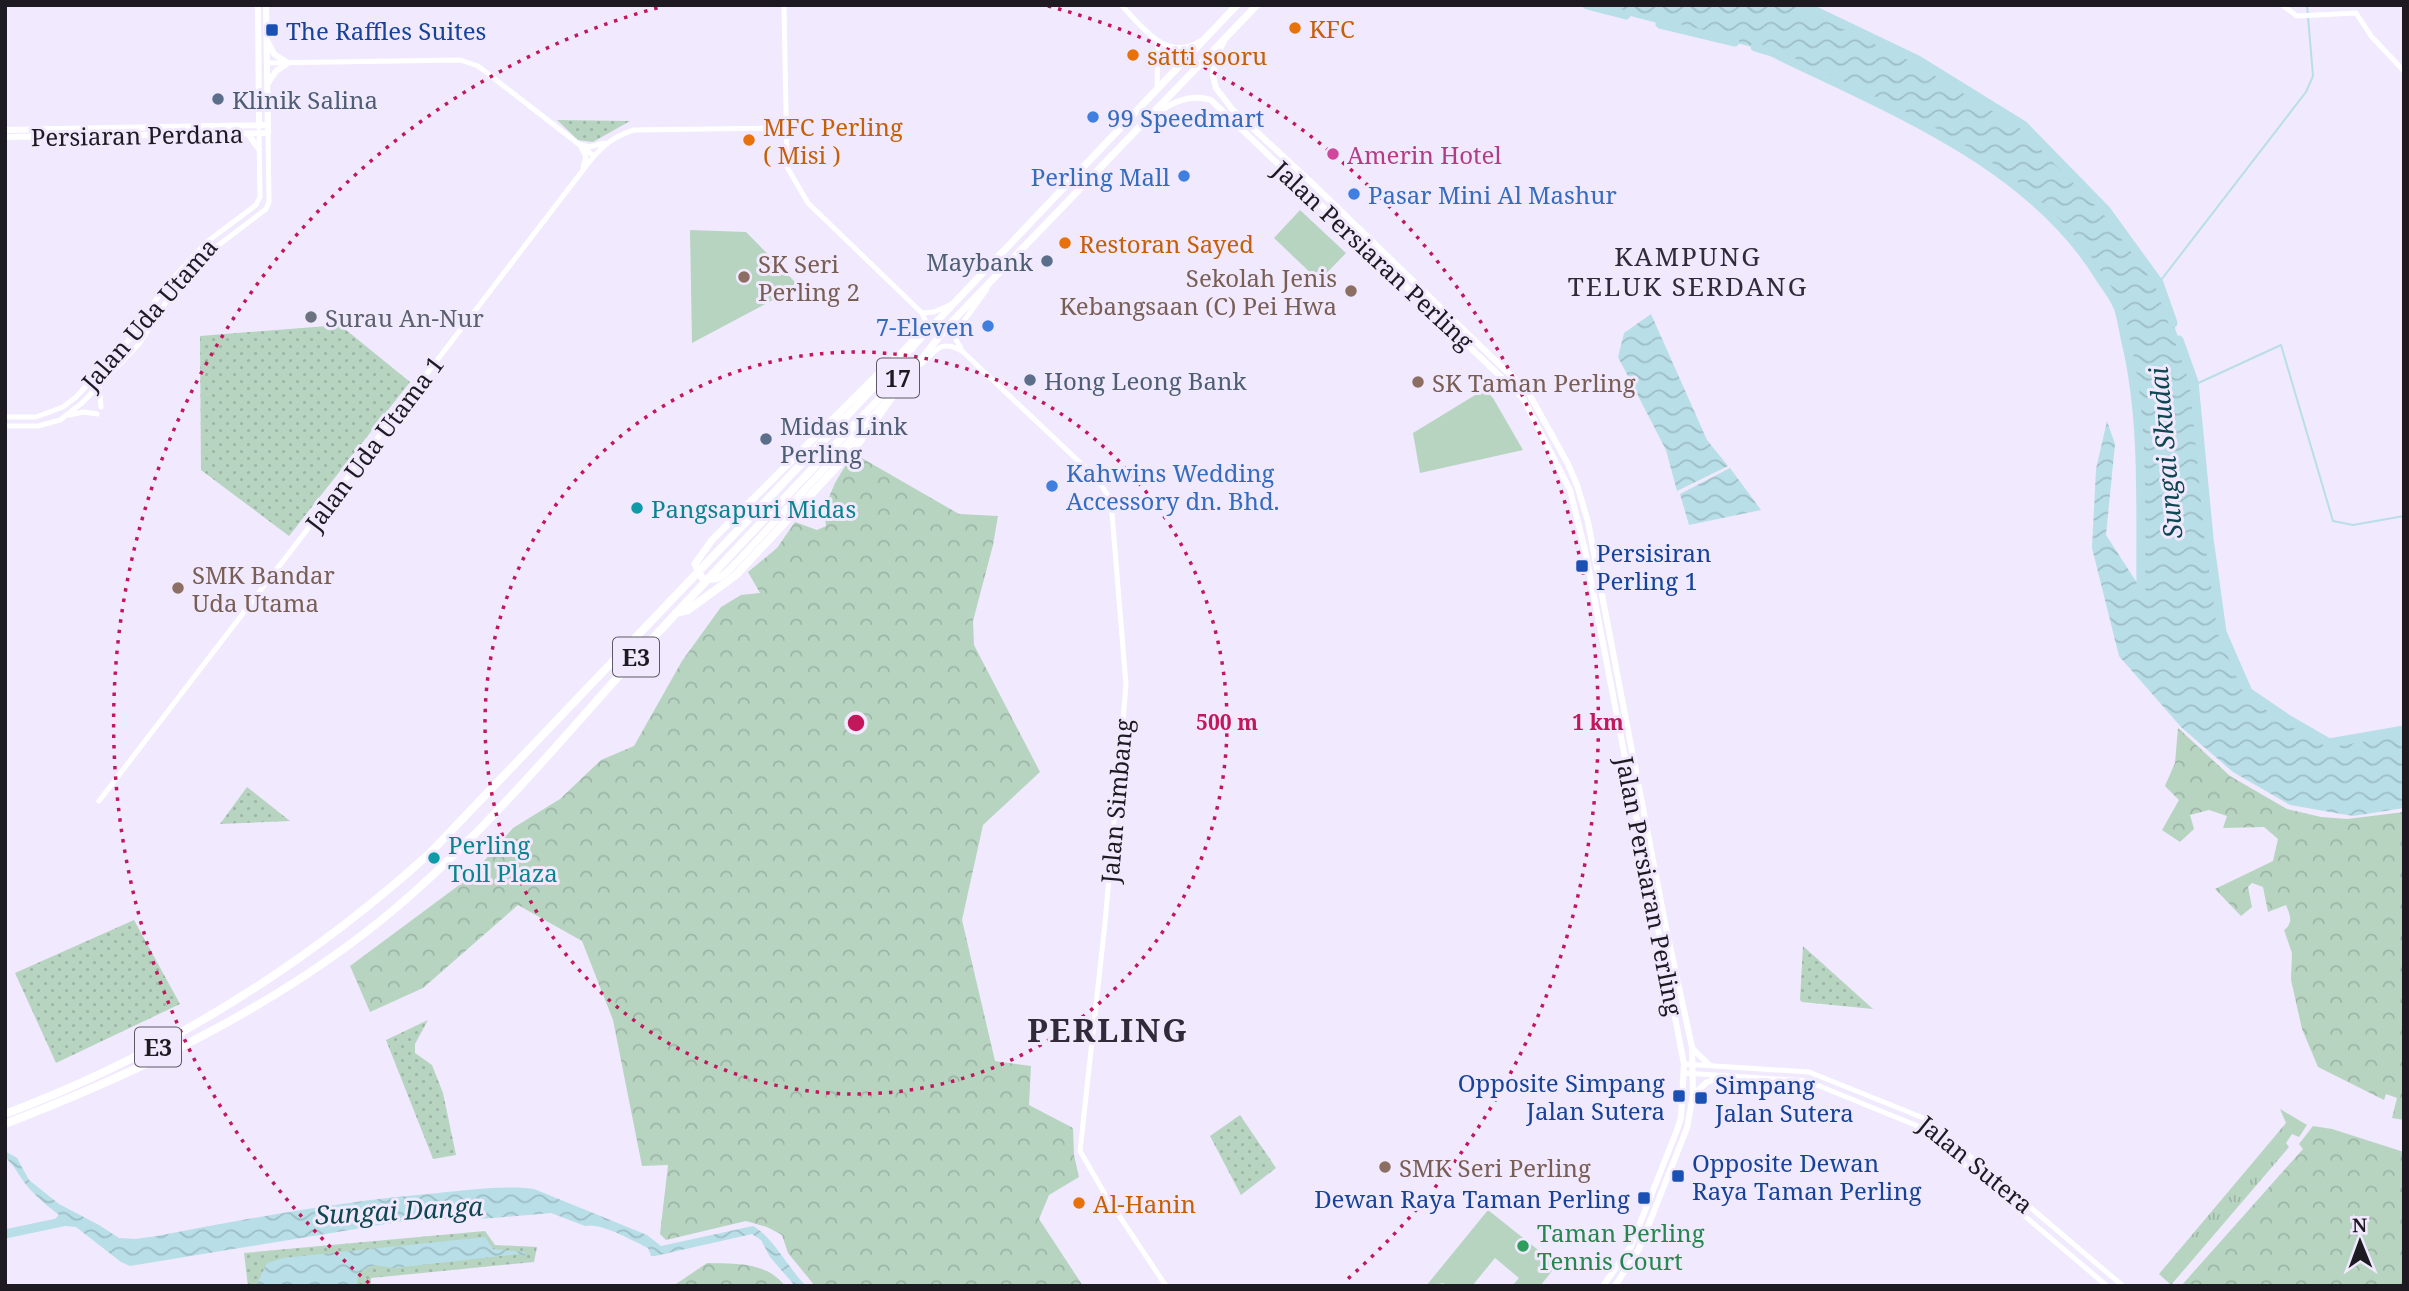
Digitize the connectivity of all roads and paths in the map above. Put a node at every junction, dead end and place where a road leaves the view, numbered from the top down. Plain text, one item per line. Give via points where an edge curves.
1 (258, 5) edge
2 (266, 5) edge
3 (784, 5) edge
4 (1121, 5) edge
5 (1237, 5) edge
6 (1256, 5) edge
7 (2282, 5) edge
8 (1211, 33) junction
9 (266, 37) junction
10 (1224, 41) junction
11 (1158, 43) junction
12 (266, 63) junction
13 (288, 63) junction
14 (2404, 71) edge
15 (267, 85) junction
16 (1157, 90) junction
17 (258, 110) junction
18 (1147, 119) junction
19 (785, 128) junction
20 (247, 129) junction
21 (259, 129) junction
22 (268, 129) junction
23 (5, 130) edge
24 (5, 137) edge
25 (607, 142) junction
26 (579, 144) junction
27 (259, 149) junction
28 (594, 156) junction
29 (583, 170) junction
30 (993, 281) junction
31 (953, 303) junction
32 (922, 313) junction
33 (943, 332) junction
34 (912, 349) junction
35 (962, 351) junction
36 (897, 356) junction
37 (911, 373) junction
38 (99, 385) junction
39 (893, 395) junction
40 (101, 407) dead end
41 (97, 414) dead end
42 (66, 415) junction
43 (5, 417) edge
44 (845, 418) joint
45 (854, 425) joint
46 (5, 426) edge
47 (676, 613) junction
48 (99, 801) dead end
49 (1692, 1047) junction
50 (1684, 1064) junction
51 (1693, 1064) junction
52 (1709, 1065) junction
53 (1684, 1073) junction
54 (1693, 1074) junction
55 (1723, 1076) junction
56 (1693, 1095) junction
57 (5, 1114) edge
58 (5, 1124) edge
59 (1166, 1286) edge
60 (1603, 1286) edge
61 (1615, 1286) edge
62 (2107, 1286) edge
63 (2123, 1286) edge

1 - 17 main road, Jalan Uda Utama
2 - 9 main road, Jalan Uda Utama
3 - 19 street
4 - 11 street
5 - 8 highway, 17
6 - 10 highway, 17
7 - 14 street via 2297,16 2356,13
8 - 11 street via 1195,44
8 - 16 highway, 17
9 - 12 main road, Jalan Uda Utama
9 - 13 main road via 274,54
10 - 18 highway, 17
10 - 49 main road, Jalan Persiaran Perling via 1213,76 1232,109 1528,392 1568,464 1593,548
11 - 16 street
12 - 13 street
12 - 15 main road, Jalan Uda Utama
13 - 15 main road
13 - 26 street via 460,60 478,66
15 - 22 main road, Jalan Uda Utama
16 - 31 highway, 17
17 - 20 main road
17 - 21 main road, Jalan Uda Utama
18 - 30 highway, 17
18 - 50 main road, Jalan Persiaran Perling via 1178,100 1211,100 1523,398 1570,490 1585,550
19 - 25 street, Jalan Uda Utama 1 via 634,131
19 - 32 street via 787,167 808,203
20 - 21 main road, Persiaran Perdana
20 - 23 main road, Persiaran Perdana
20 - 24 main road, Persiaran Perdana
20 - 27 main road
21 - 22 main road, Persiaran Perdana
21 - 27 street, Jalan Uda Utama
22 - 38 street, Jalan Uda Utama via 266,209 216,247 172,293 139,344
25 - 26 street via 589,147
25 - 28 street, Jalan Uda Utama 1
26 - 28 street
26 - 29 street via 586,157
27 - 43 street, Jalan Uda Utama via 260,197 256,205 208,240 82,391 48,414
28 - 29 street, Jalan Uda Utama 1
29 - 48 street, Jalan Uda Utama 1
30 - 33 highway, 17
30 - 35 street via 956,332
31 - 32 street
31 - 34 highway, 17
32 - 36 street via 927,324
33 - 37 highway
33 - 45 highway, 17
34 - 36 highway
34 - 44 highway, 17
35 - 37 street via 943,345
35 - 59 street, Jalan Simbang via 1090,472 1111,501 1126,684 1080,1151
36 - 39 highway via 698,557 695,564 702,578 722,577
37 - 39 highway
38 - 40 street
38 - 42 street, Jalan Uda Utama
39 - 47 highway via 857,445 736,575 688,610
41 - 42 street
42 - 46 street, Jalan Uda Utama via 38,426
44 - 57 highway, E3 via 430,853 380,896 231,1005 122,1065
45 - 47 highway, E3
47 - 58 highway, E3 via 509,799 390,913 239,1017 121,1076
49 - 51 main road, Jalan Persiaran Perling
49 - 52 main road
50 - 51 street, Jalan Sutera
50 - 53 main road, Jalan Persiaran Perling
51 - 52 street, Jalan Sutera
51 - 54 main road, Jalan Persiaran Perling
52 - 63 street, Jalan Sutera via 1809,1072 1926,1119
53 - 54 street, Jalan Sutera
53 - 60 main road, Jalan Persiaran Perling via 1681,1118 1640,1228
54 - 55 street, Jalan Sutera
54 - 56 main road, Jalan Persiaran Perling
55 - 56 main road
55 - 62 street, Jalan Sutera via 1807,1081 1920,1128
56 - 61 main road, Jalan Persiaran Perling via 1690,1116 1639,1249

